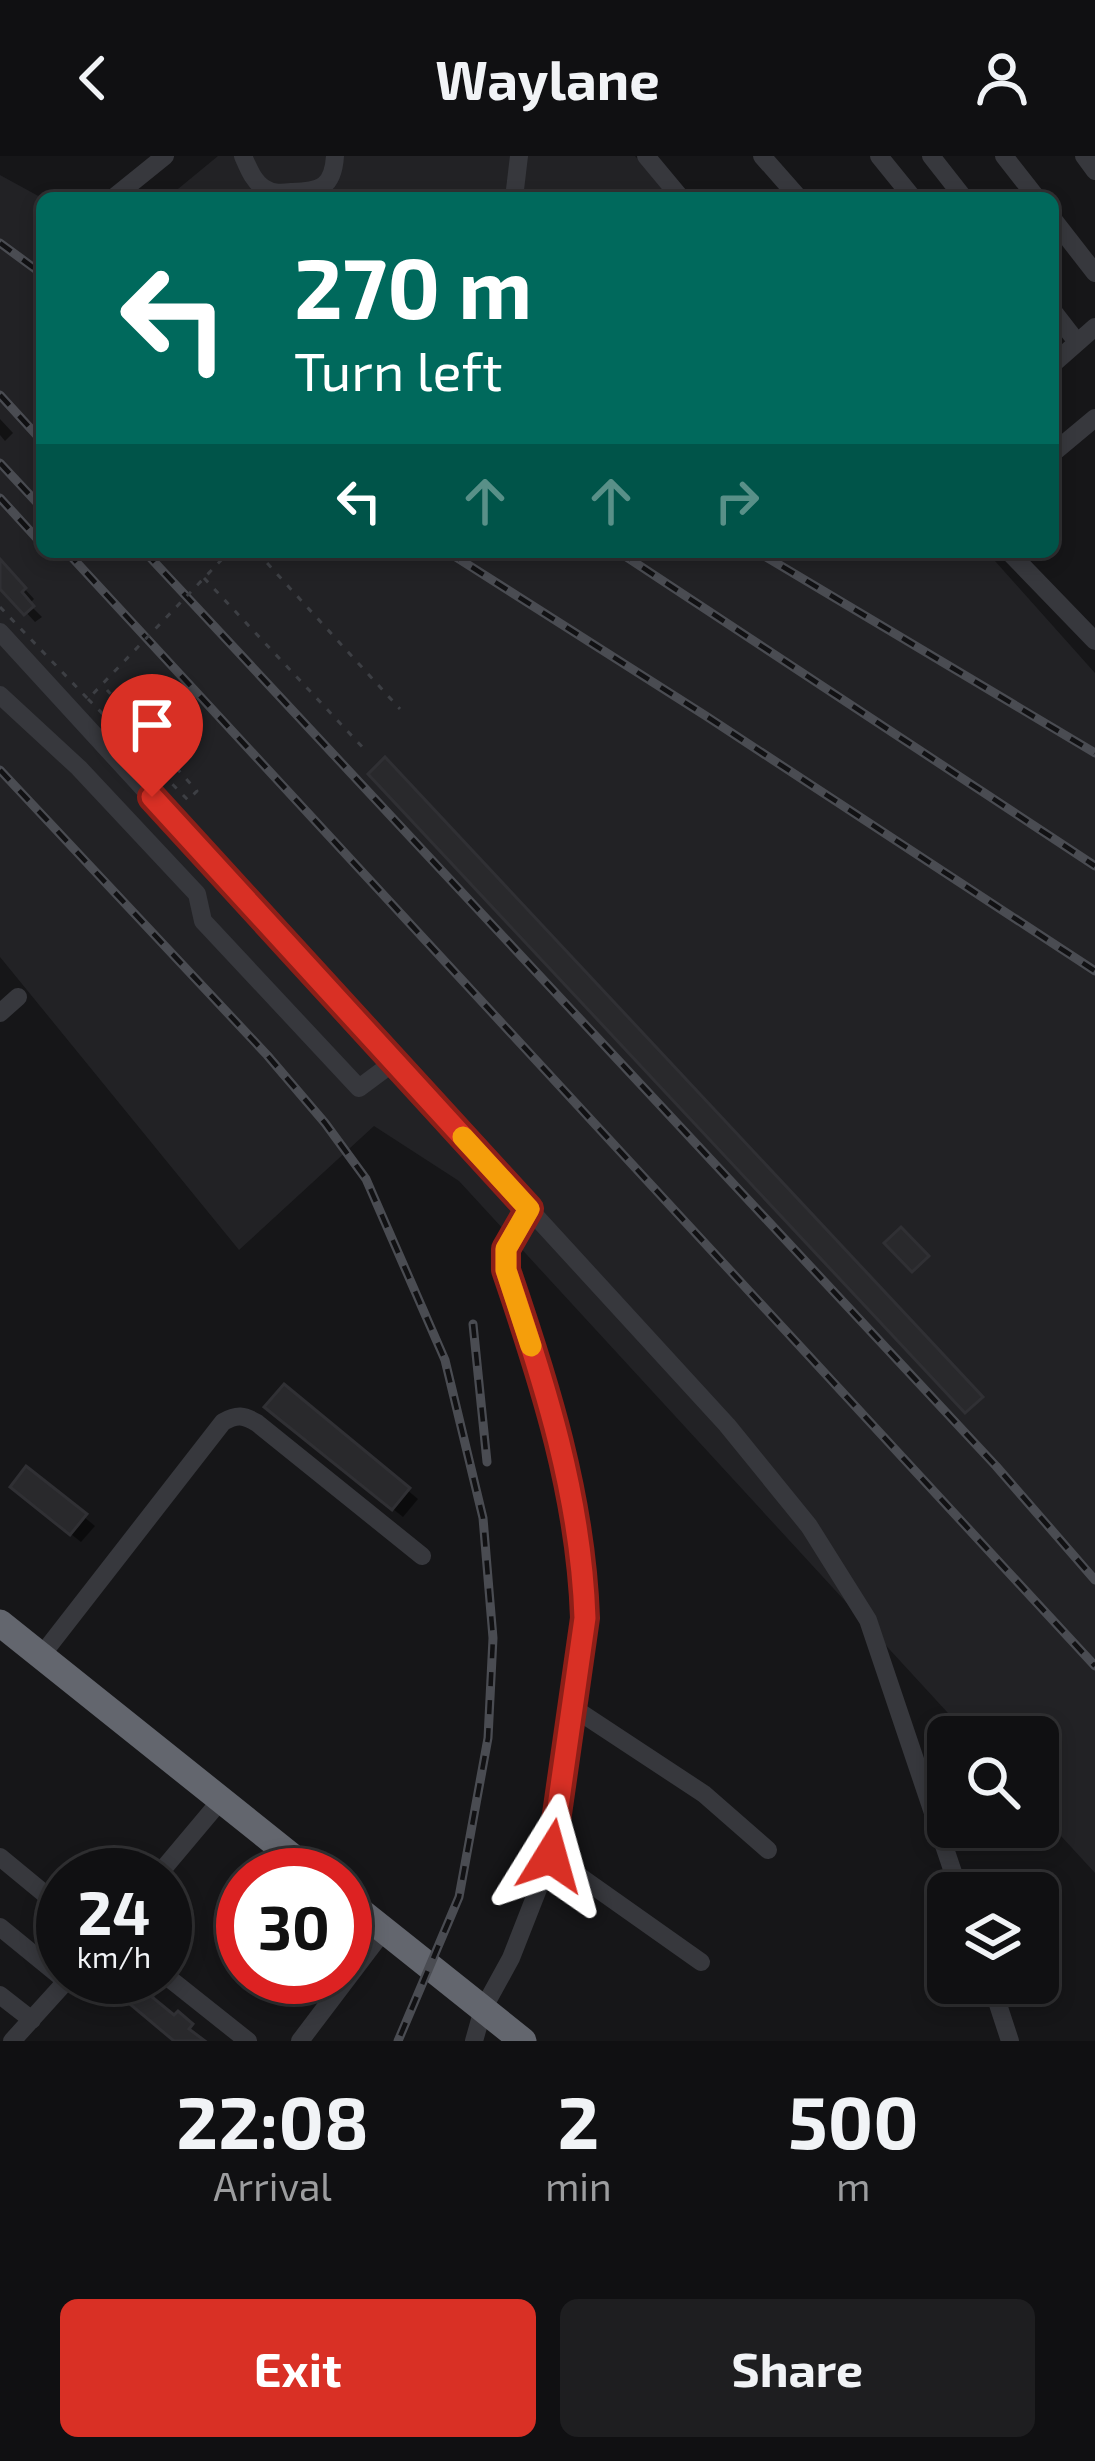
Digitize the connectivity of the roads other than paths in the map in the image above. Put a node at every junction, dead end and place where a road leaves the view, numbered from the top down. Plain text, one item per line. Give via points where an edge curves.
1 (165, 156) edge
2 (243, 156) edge
3 (335, 156) edge
4 (519, 156) edge
5 (646, 156) edge
6 (762, 156) edge
7 (879, 156) edge
8 (932, 156) edge
9 (1004, 156) edge
10 (1084, 156) edge
11 (1095, 171) edge
12 (331, 180) junction
13 (120, 192) edge
14 (272, 192) edge
15 (295, 192) edge
16 (338, 192) edge
17 (515, 192) edge
18 (675, 192) edge
19 (794, 192) edge
20 (908, 192) edge
21 (959, 192) edge
22 (1032, 192) edge
23 (1059, 227) edge
24 (1095, 273) edge
25 (1059, 319) edge
26 (1095, 327) edge
27 (1077, 342) junction
28 (1059, 358) edge
29 (1095, 418) edge
30 (1059, 448) edge
31 (1016, 558) edge
32 (0, 632) edge
33 (1095, 641) edge
34 (0, 695) edge
35 (18, 997) dead end
36 (0, 1012) edge
37 (394, 1062) junction
38 (529, 1209) junction
39 (422, 1556) dead end
40 (0, 1623) edge
41 (41, 1656) junction
42 (572, 1707) junction
43 (221, 1800) junction
44 (181, 1848) edge
45 (281, 1848) edge
46 (768, 1850) dead end
47 (551, 1856) junction
48 (0, 1858) edge
49 (953, 1872) edge
50 (36, 1887) edge
51 (372, 1920) edge
52 (0, 1927) edge
53 (384, 1930) junction
54 (36, 1955) edge
55 (700, 1962) dead end
56 (0, 1995) edge
57 (192, 1996) edge
58 (46, 2004) edge
59 (998, 2004) edge
60 (483, 2009) junction
61 (32, 2020) junction
62 (12, 2041) edge
63 (248, 2041) edge
64 (300, 2041) edge
65 (473, 2041) edge
66 (524, 2041) edge
67 (1010, 2041) edge

1 - 13 street
2 - 14 street
3 - 12 street
4 - 17 street
5 - 18 street
6 - 19 street
7 - 20 street
8 - 21 street
9 - 22 street
10 - 11 street
12 - 15 street
12 - 16 street
23 - 24 street
25 - 27 street
26 - 27 street
27 - 28 street
29 - 30 street
31 - 33 street
32 - 37 street
34 - 37 street via 197,894 203,921 359,1088
35 - 36 street
37 - 38 street
38 - 42 street via 506,1249 506,1270 565,1460 582,1547 585,1618
38 - 49 street via 809,1526 868,1620
39 - 41 street via 257,1424 233,1416
40 - 41 highway
41 - 43 highway
42 - 46 street via 704,1794
42 - 47 street
43 - 44 street
43 - 45 highway
47 - 55 street
47 - 60 street
48 - 50 street
51 - 53 highway
52 - 54 street
53 - 60 highway
53 - 64 street
56 - 61 street
57 - 63 street
58 - 61 street
59 - 67 street
60 - 65 street
60 - 66 highway
61 - 62 street

